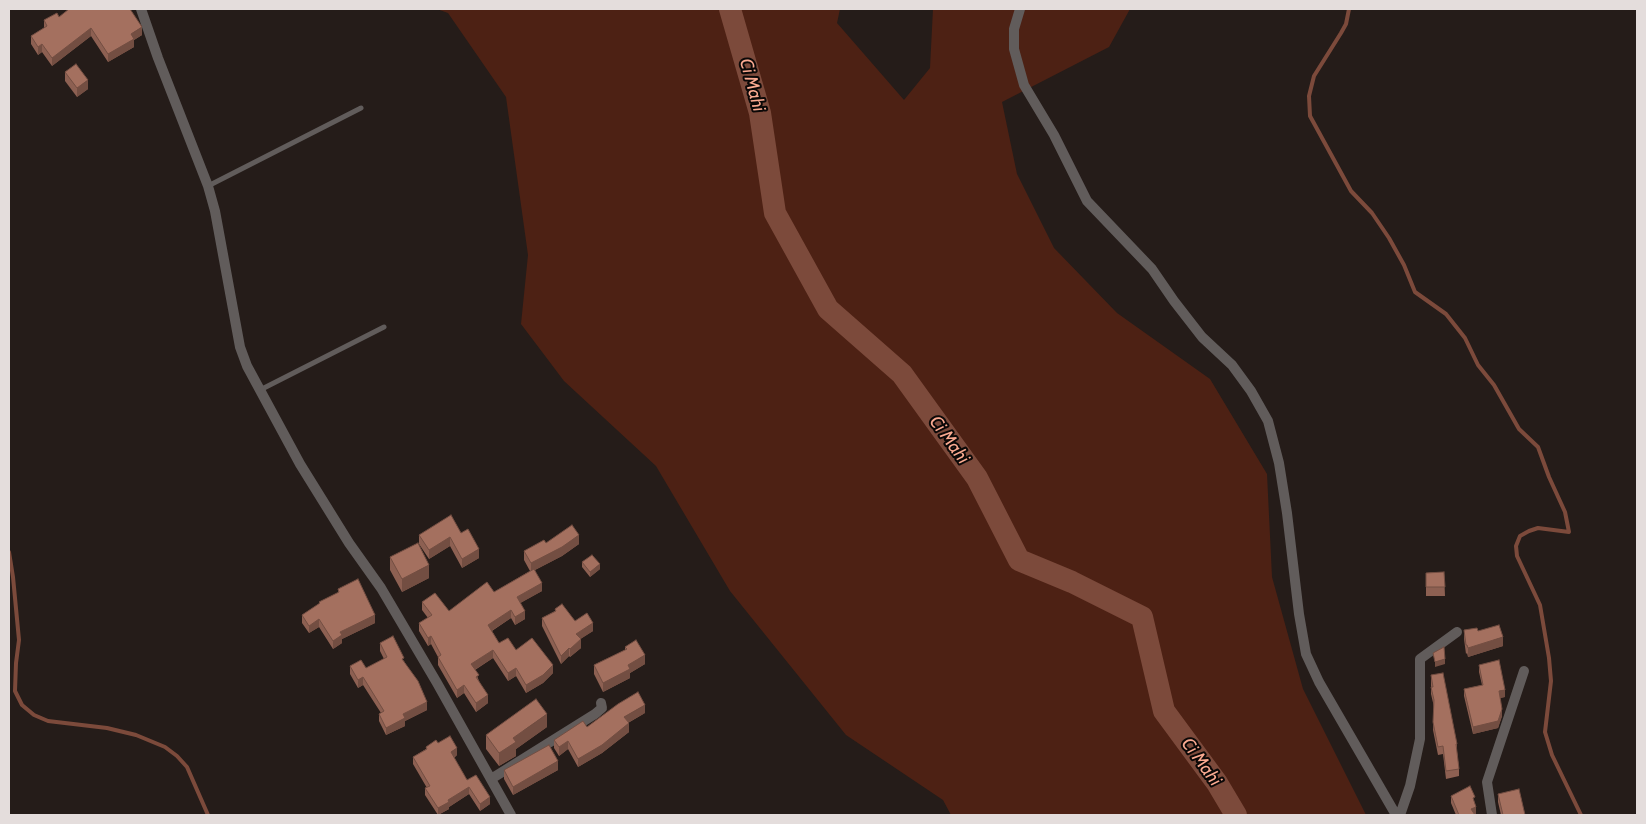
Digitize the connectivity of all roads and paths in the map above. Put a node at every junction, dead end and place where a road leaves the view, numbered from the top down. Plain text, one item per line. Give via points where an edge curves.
1 (141, 9) edge
2 (1020, 9) edge
3 (361, 108) dead end
4 (208, 186) junction
5 (384, 327) dead end
6 (260, 390) junction
7 (1457, 632) dead end
8 (1524, 671) dead end
9 (601, 704) dead end
10 (491, 779) junction
11 (511, 815) edge
12 (1398, 815) edge
13 (1492, 815) edge

1 - 4 street
2 - 12 street via 1014,30 1014,49 1024,85 1087,201 1152,269 1202,337 1232,365 1268,421 1279,463 1306,654 1319,682
3 - 4 lane
4 - 6 street via 216,210 240,347
5 - 6 lane
6 - 10 street via 300,464 348,543 381,588
7 - 12 street via 1420,659 1420,739 1410,786
8 - 13 street via 1487,782
9 - 10 street via 602,708 595,714
10 - 11 street

